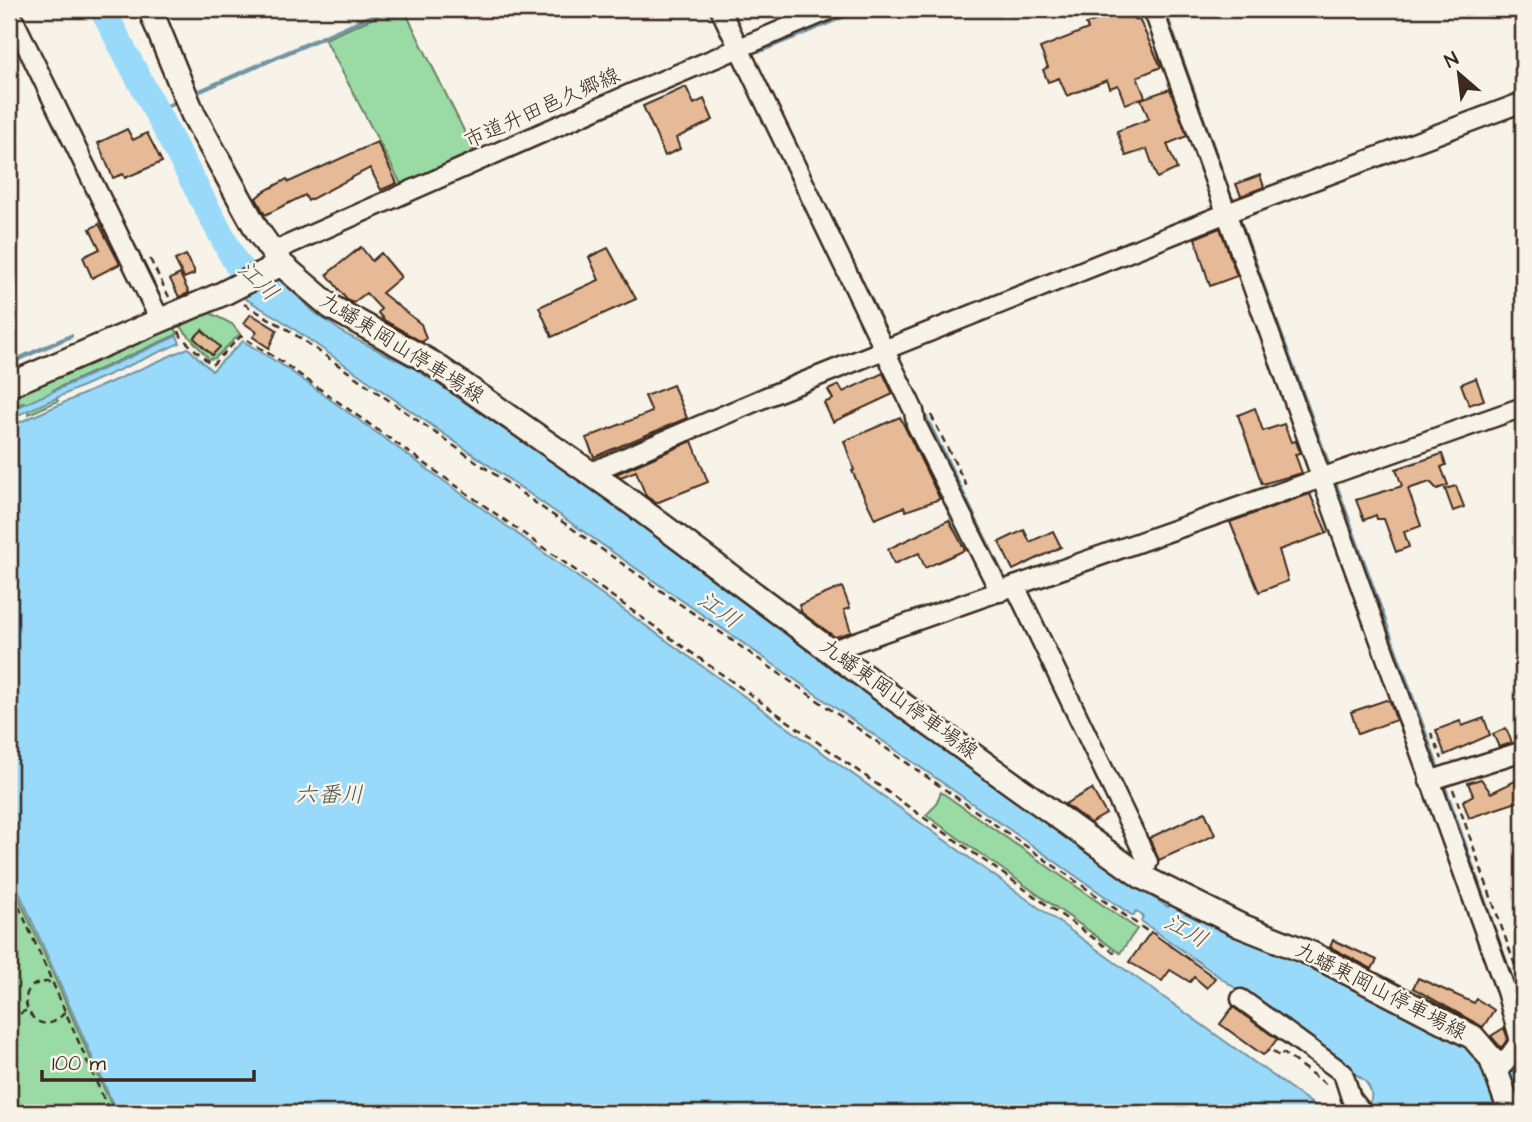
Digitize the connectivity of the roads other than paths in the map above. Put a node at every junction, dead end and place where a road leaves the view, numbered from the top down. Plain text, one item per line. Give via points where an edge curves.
1 (150, 9) edge
2 (720, 9) edge
3 (832, 9) edge
4 (1153, 9) edge
5 (9, 10) edge
6 (743, 46) junction
7 (1523, 102) edge
8 (1233, 211) junction
9 (274, 262) junction
10 (165, 317) junction
11 (889, 348) junction
12 (9, 385) edge
13 (1523, 407) edge
14 (589, 473) junction
15 (1328, 476) junction
16 (1008, 589) junction
17 (830, 651) junction
18 (1523, 751) edge
19 (1440, 778) junction
20 (1142, 877) junction
21 (1241, 999) dead end
22 (1517, 1007) edge
23 (1521, 1030) edge
24 (1503, 1089) edge
25 (1362, 1112) edge

1 - 9 main road, 九蟠東岡山停車場線 via 193,114
2 - 6 street
3 - 6 street, 市道升田邑久郷線
4 - 8 street
5 - 10 street
6 - 9 street, 市道升田邑久郷線
6 - 11 street
7 - 8 street
8 - 11 street
8 - 15 street
9 - 10 main road via 228,291
9 - 14 main road, 九蟠東岡山停車場線 via 331,307 432,363
10 - 12 main road
11 - 14 street
11 - 16 street via 916,424
13 - 15 street
14 - 17 main road, 九蟠東岡山停車場線
15 - 16 street
15 - 19 street
16 - 17 street
16 - 20 street via 1148,862
17 - 20 main road, 九蟠東岡山停車場線
18 - 19 street
19 - 22 street
20 - 24 main road, 九蟠東岡山停車場線 via 1238,925 1312,954 1452,1025 1480,1043
21 - 25 street via 1343,1073
22 - 23 street
23 - 24 street via 1516,1051 1503,1065

